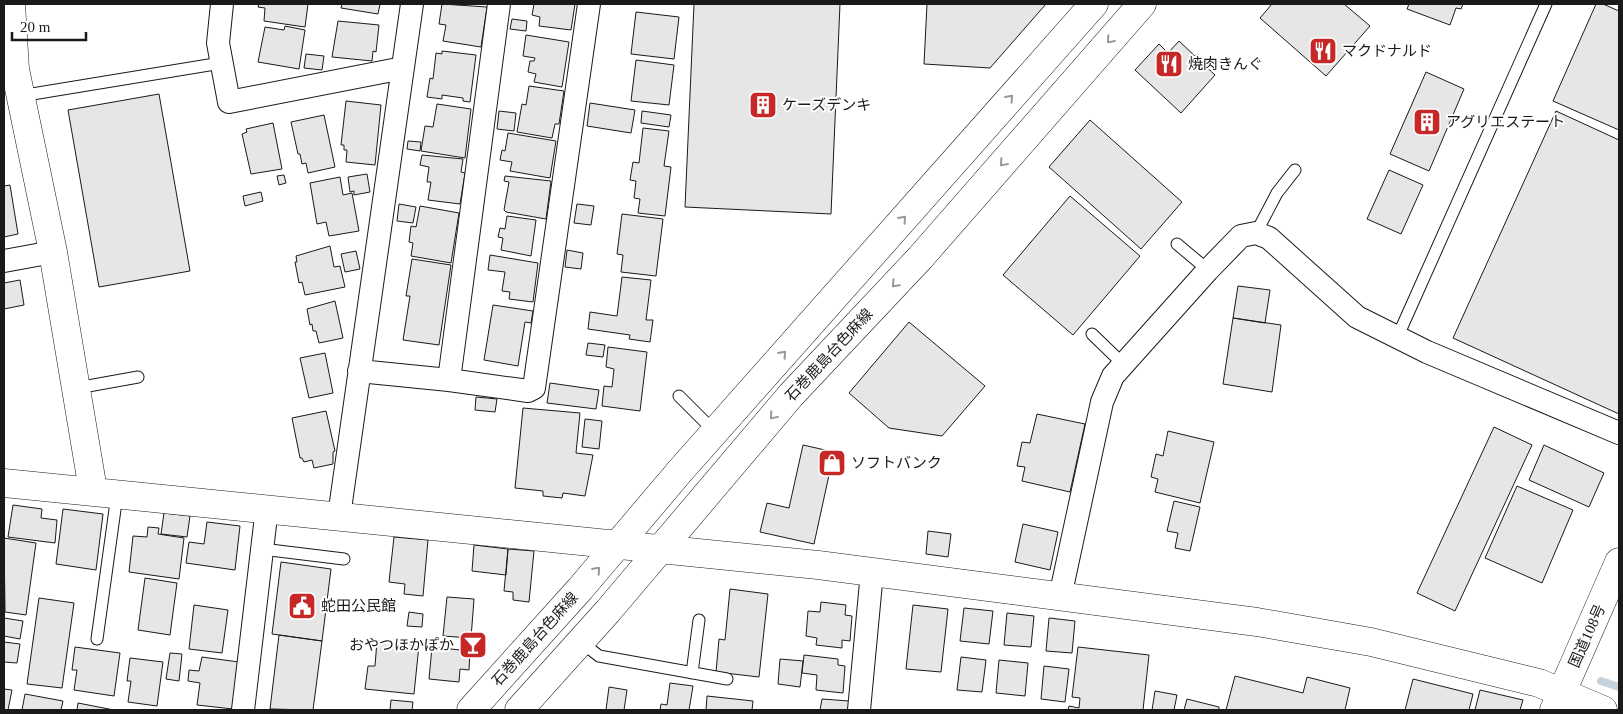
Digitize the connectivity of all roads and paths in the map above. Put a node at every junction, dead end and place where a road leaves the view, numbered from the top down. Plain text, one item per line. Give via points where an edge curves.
1 (11, 4) edge
2 (222, 4) edge
3 (412, 4) edge
4 (499, 4) edge
5 (589, 4) edge
6 (1094, 4) edge
7 (1142, 4) edge
8 (1546, 4) edge
9 (221, 64) junction
10 (403, 68) junction
11 (20, 96) junction
12 (1295, 170) dead end
13 (1256, 233) junction
14 (1177, 244) dead end
15 (53, 252) junction
16 (4, 261) edge
17 (1208, 270) junction
18 (1092, 334) dead end
19 (1397, 338) junction
20 (1124, 364) junction
21 (359, 371) junction
22 (138, 377) dead end
23 (449, 380) junction
24 (77, 388) junction
25 (679, 396) dead end
26 (714, 431) junction
27 (1619, 433) edge
28 (4, 482) edge
29 (105, 492) junction
30 (267, 508) junction
31 (339, 516) junction
32 (620, 544) junction
33 (662, 548) junction
34 (262, 549) junction
35 (344, 559) dead end
36 (1619, 562) edge
37 (872, 572) junction
38 (1060, 597) junction
39 (700, 620) dead end
40 (97, 639) dead end
41 (581, 642) junction
42 (692, 673) junction
43 (727, 679) dead end
44 (1558, 702) edge
45 (244, 710) edge
46 (471, 710) edge
47 (519, 710) edge
48 (859, 710) edge
49 (1603, 710) edge

1 - 11 main road
2 - 9 street via 218,43
3 - 10 street
4 - 23 street
5 - 23 street via 534,388 528,391
26 -> 6 main road, 石巻鹿島台色麻線
7 -> 33 main road, 石巻鹿島台色麻線 via 920,258 791,395
8 - 19 lane
9 - 10 street via 229,102
9 - 11 lane
10 - 21 street
11 - 15 main road
12 - 13 lane via 1277,193
13 - 17 street via 1241,236
13 - 19 street via 1269,238 1356,317
14 - 17 lane
15 - 16 street
15 - 24 main road
17 - 20 street
18 - 20 lane
19 - 27 street
20 - 38 street via 1113,376 1102,402
21 - 23 street
21 - 31 street
22 - 24 lane
24 - 29 main road
25 - 26 lane
26 - 32 main road, 石巻鹿島台色麻線
28 - 29 main road
29 - 30 main road
29 - 40 lane
30 - 31 main road
30 - 34 street
31 - 32 main road
32 - 33 main road
46 -> 32 main road, 石巻鹿島台色麻線
33 - 37 main road
33 - 41 main road, 石巻鹿島台色麻線
34 - 35 lane
34 - 45 street
36 - 44 main road, 国道108号
37 - 38 main road
37 - 48 street
38 - 44 main road via 1257,622 1371,642 1539,684
39 - 42 lane
41 - 42 lane via 599,656
41 - 47 main road, 石巻鹿島台色麻線
42 - 43 lane
44 - 49 main road

